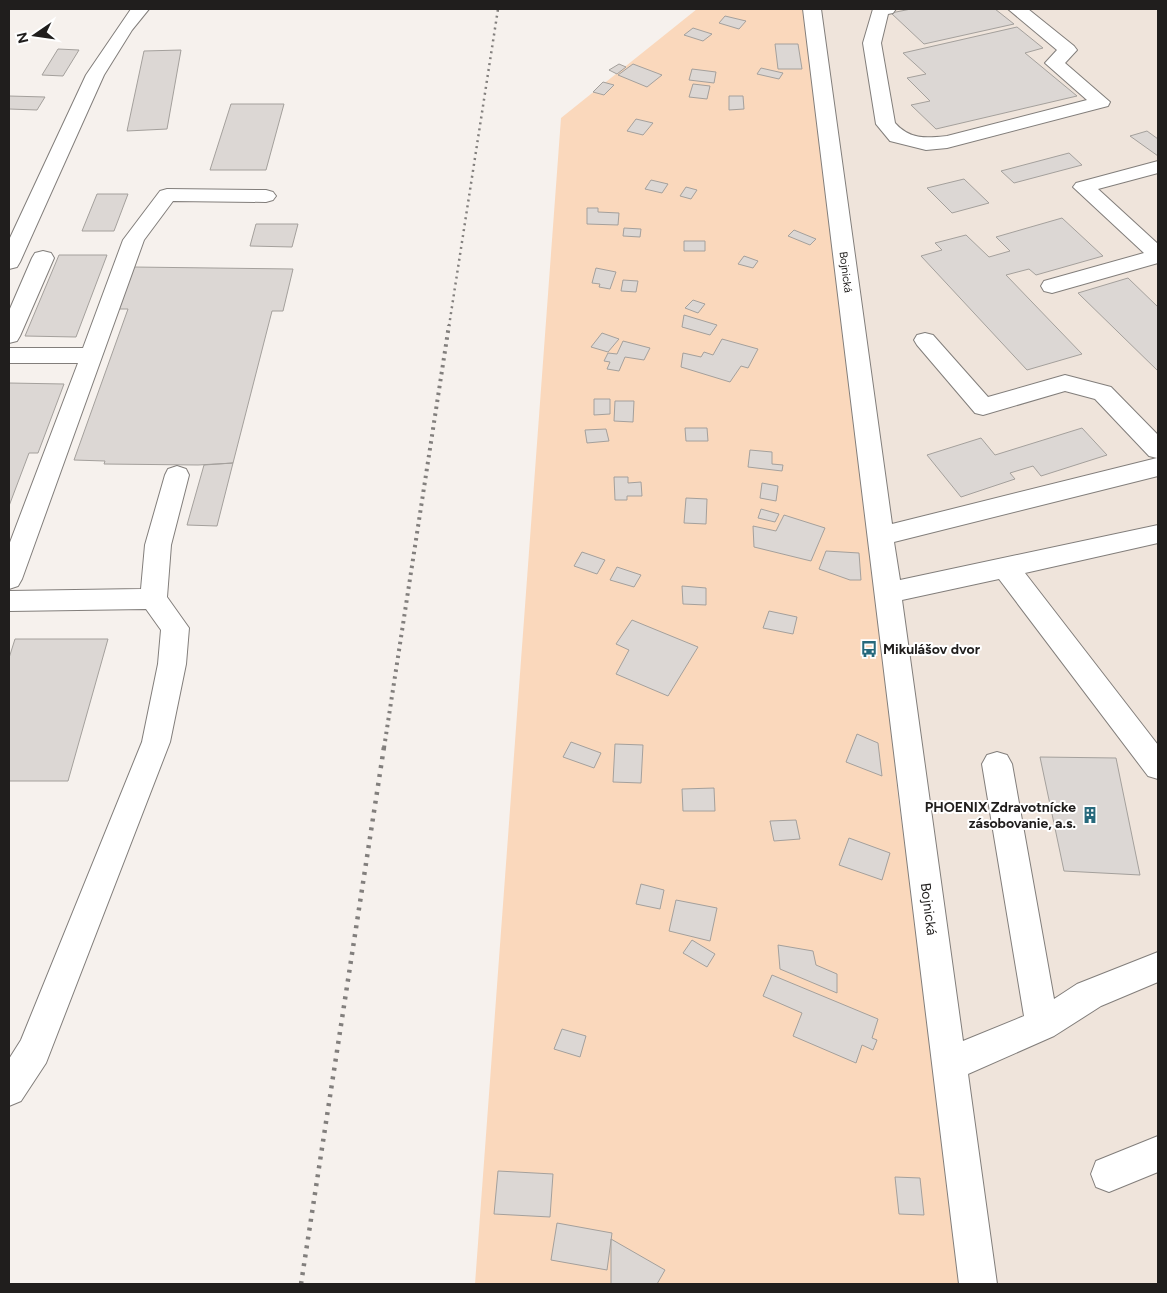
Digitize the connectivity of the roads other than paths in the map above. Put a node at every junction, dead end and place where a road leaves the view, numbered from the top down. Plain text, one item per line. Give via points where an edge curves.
1 (140, 9) edge
2 (812, 9) edge
3 (887, 9) edge
4 (1017, 9) edge
5 (1158, 167) edge
6 (266, 196) dead end
7 (1158, 256) edge
8 (43, 258) dead end
9 (9, 262) edge
10 (1052, 286) dead end
11 (9, 336) edge
12 (925, 340) dead end
13 (9, 355) edge
14 (92, 356) junction
15 (1158, 450) edge
16 (1158, 467) edge
17 (177, 475) dead end
18 (1158, 534) edge
19 (880, 535) junction
20 (1006, 568) junction
21 (9, 579) edge
22 (888, 593) junction
23 (153, 599) junction
24 (9, 601) edge
25 (997, 764) dead end
26 (1158, 767) edge
27 (1158, 967) edge
28 (1042, 1025) junction
29 (950, 1065) junction
30 (9, 1089) edge
31 (1158, 1154) edge
32 (1109, 1174) dead end
33 (978, 1284) edge

1 - 9 street via 95,75
2 - 19 street, Bojnická
3 - 4 street via 880,11 872,43 886,124 897,137 926,144 947,142 1101,102 1054,63 1068,50
5 - 7 street via 1083,187
6 - 14 street via 167,195 134,240
7 - 10 street
8 - 11 street
12 - 15 street via 983,407 1064,383 1103,393
13 - 14 street
14 - 21 street
16 - 19 street
17 - 23 street via 158,545
18 - 20 street
19 - 22 street, Bojnická
20 - 22 street
20 - 26 street
22 - 29 street, Bojnická
23 - 24 street
23 - 30 street via 174,628 172,664 156,742 34,1051
25 - 28 street
27 - 28 street via 1089,995
28 - 29 street
29 - 33 street, Bojnická
31 - 32 street

